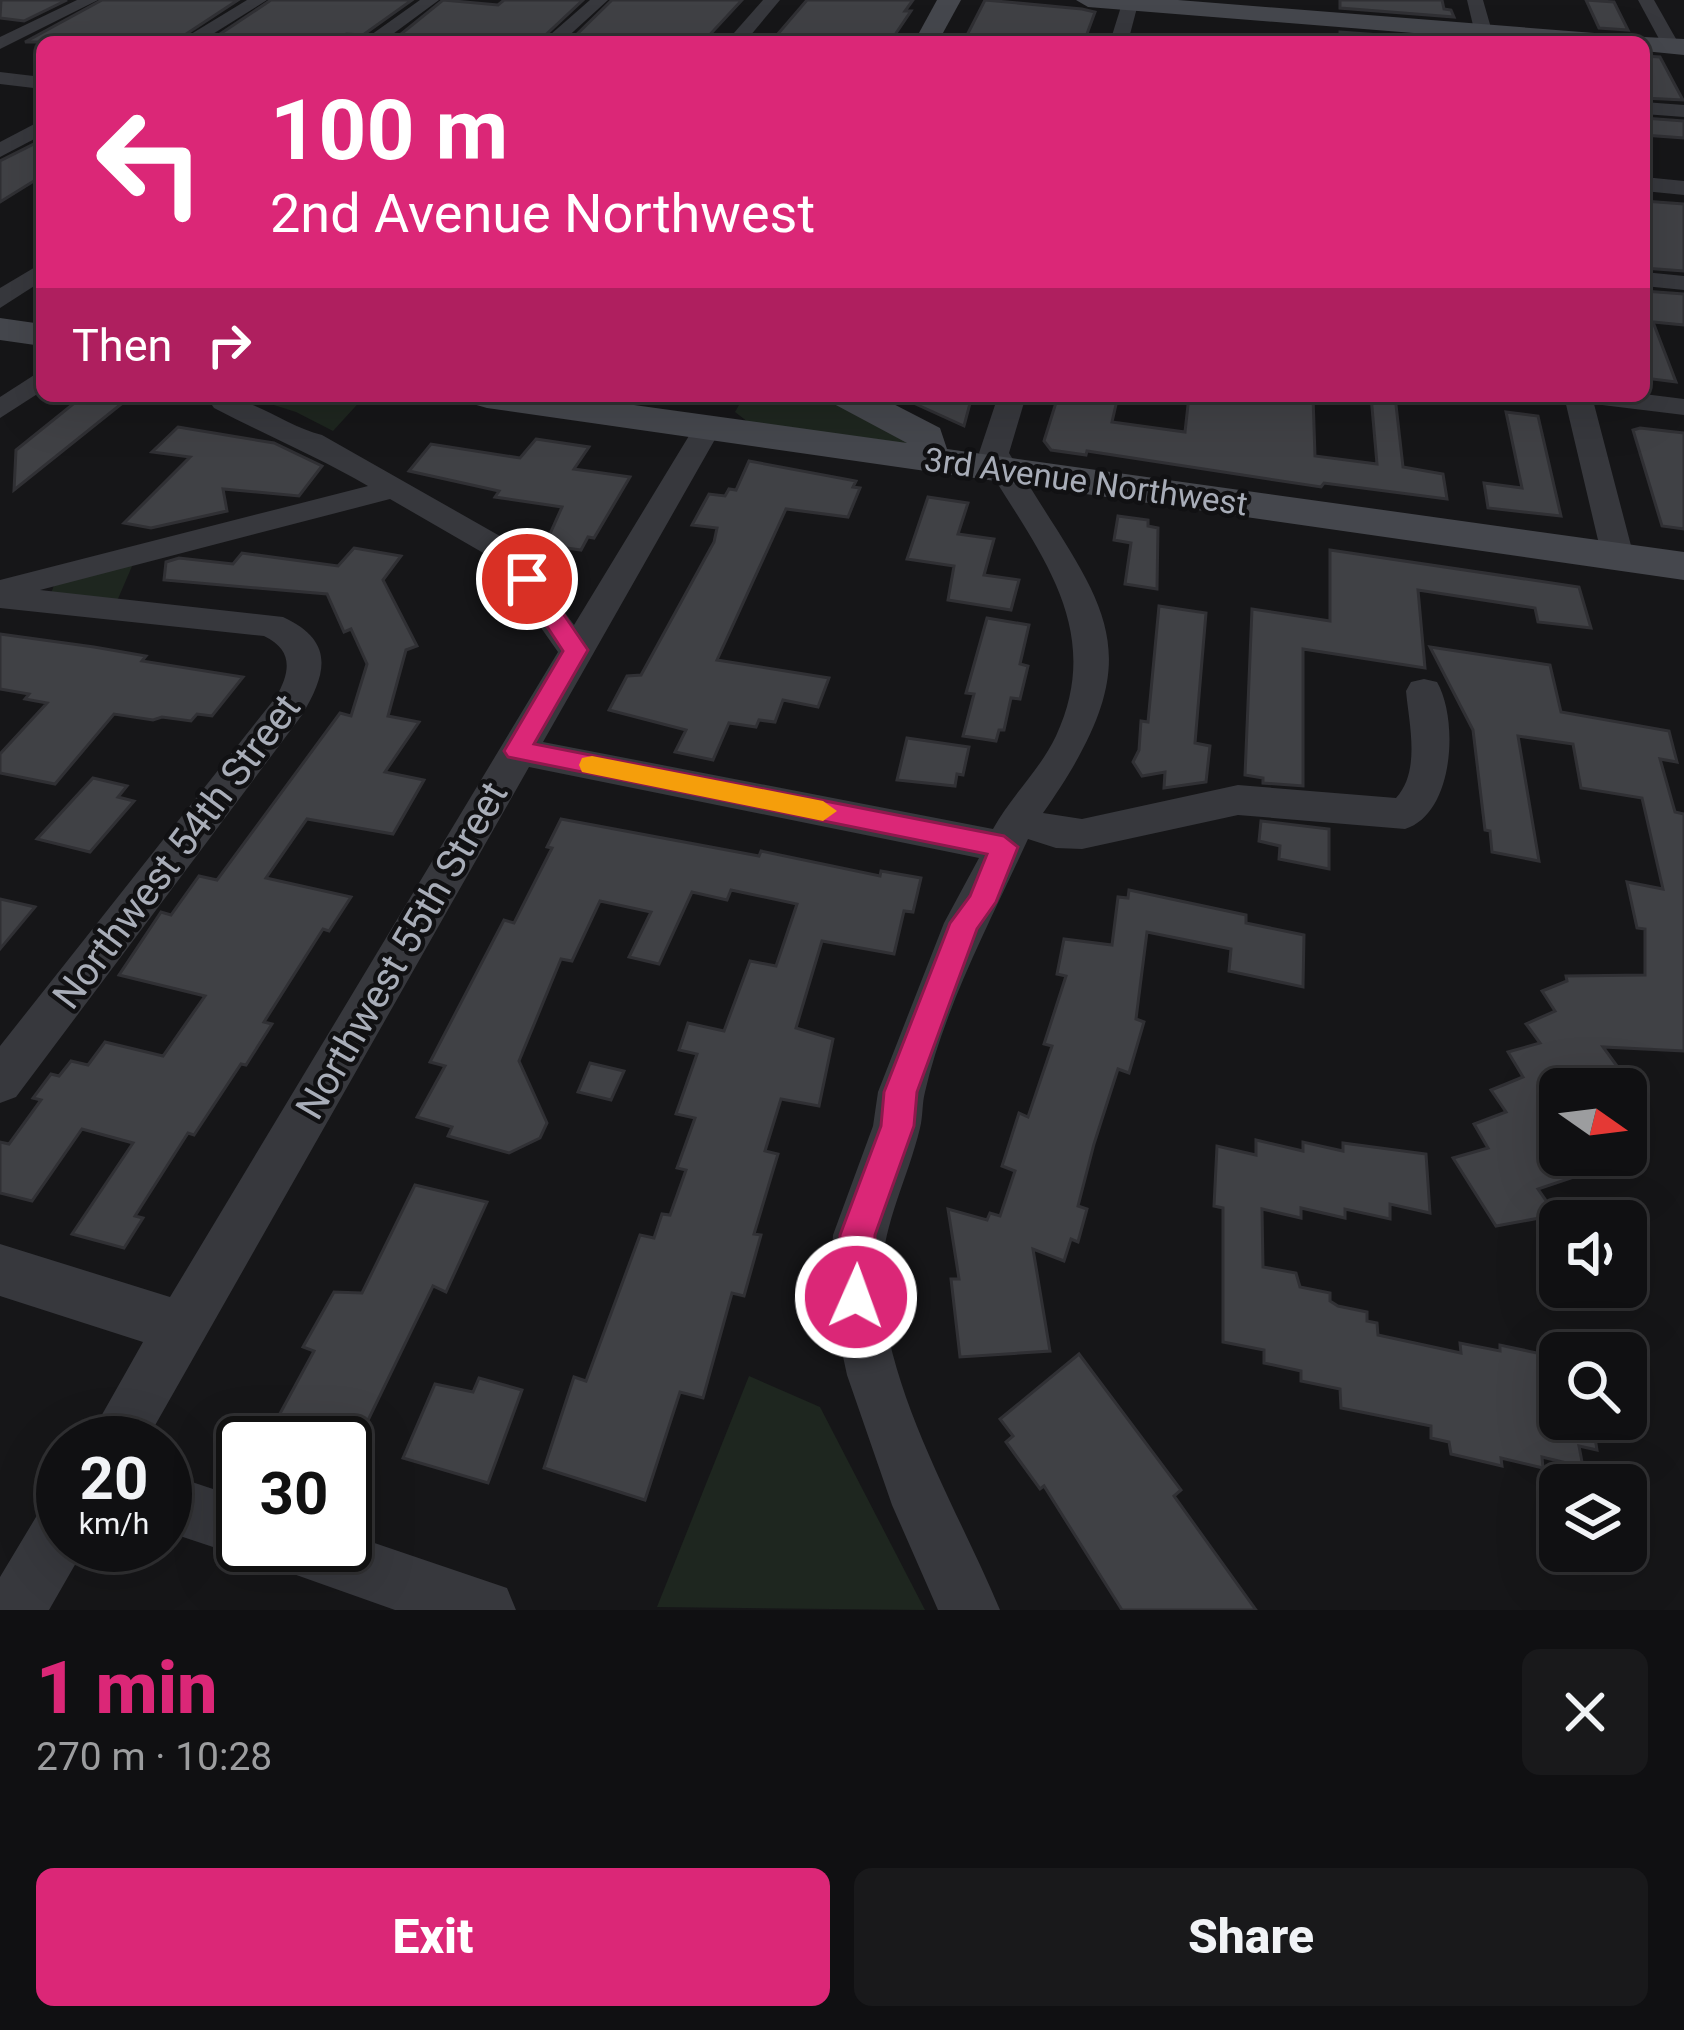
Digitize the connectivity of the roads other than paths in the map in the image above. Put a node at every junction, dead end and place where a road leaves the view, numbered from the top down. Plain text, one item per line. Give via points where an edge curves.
1 (90, 0) edge
2 (259, 0) edge
3 (431, 0) edge
4 (600, 0) edge
5 (772, 0) edge
6 (949, 0) edge
7 (1088, 0) edge
8 (1474, 0) edge
9 (1646, 0) edge
10 (1131, 2) edge
11 (1303, 9) edge
12 (0, 29) edge
13 (27, 31) junction
14 (197, 36) edge
15 (379, 36) edge
16 (558, 36) edge
17 (740, 36) edge
18 (929, 36) edge
19 (1121, 36) edge
20 (1478, 36) edge
21 (1484, 36) edge
22 (0, 44) edge
23 (1666, 46) edge
24 (0, 78) edge
25 (36, 81) edge
26 (1650, 108) edge
27 (1684, 111) edge
28 (36, 130) edge
29 (0, 151) edge
30 (1650, 185) edge
31 (1684, 188) edge
32 (1650, 280) edge
33 (1684, 283) edge
34 (36, 288) edge
35 (19, 340) edge
36 (224, 402) dead end
37 (573, 402) edge
38 (861, 402) edge
39 (1010, 402) edge
40 (1579, 402) edge
41 (1644, 402) edge
42 (1684, 407) edge
43 (0, 410) edge
44 (717, 412) edge
45 (928, 458) junction
46 (1004, 470) junction
47 (393, 489) junction
48 (168, 546) junction
49 (1618, 557) junction
50 (1684, 566) edge
51 (0, 593) edge
52 (158, 613) junction
53 (575, 650) junction
54 (1424, 691) dead end
55 (517, 751) junction
56 (1011, 833) junction
57 (0, 1082) edge
58 (0, 1270) edge
59 (182, 1328) junction
60 (130, 1416) edge
61 (37, 1572) edge
62 (350, 1572) edge
63 (405, 1598) edge
64 (15, 1610) edge
65 (485, 1610) edge
66 (970, 1610) edge

1 - 13 street
2 - 14 street
3 - 15 street
4 - 16 street
5 - 17 street
6 - 18 street
7 - 10 street
8 - 21 street
9 - 23 street
10 - 11 street
10 - 19 street
11 - 20 street
12 - 13 street
13 - 22 street
24 - 25 street
26 - 27 street
28 - 29 street
30 - 31 street
32 - 33 street
34 - 35 street
35 - 43 street
36 - 47 street
37 - 44 street, 3rd Avenue Northwest
38 - 45 street via 916,427 926,436
39 - 46 street via 994,453
40 - 49 street
41 - 42 street
44 - 45 street, 3rd Avenue Northwest
44 - 53 street, Northwest 55th Street
45 - 46 street, 3rd Avenue Northwest
46 - 49 street, 3rd Avenue Northwest
46 - 56 street via 1081,594 1093,640 1092,694 1073,740
47 - 48 street
47 - 53 street via 503,551
48 - 51 street
48 - 52 street via 139,584
49 - 50 street, 3rd Avenue Northwest
51 - 52 street
52 - 57 street, Northwest 54th Street via 282,629 300,641 308,675
53 - 55 street, Northwest 55th Street
54 - 56 street via 1431,773 1422,799 1405,814 1238,800 1082,834
55 - 56 street
55 - 59 street, Northwest 55th Street
56 - 66 street via 965,923 858,1235 856,1297 874,1375
58 - 59 street
59 - 60 street, Northwest 55th Street
61 - 64 street
62 - 63 street
63 - 65 street

